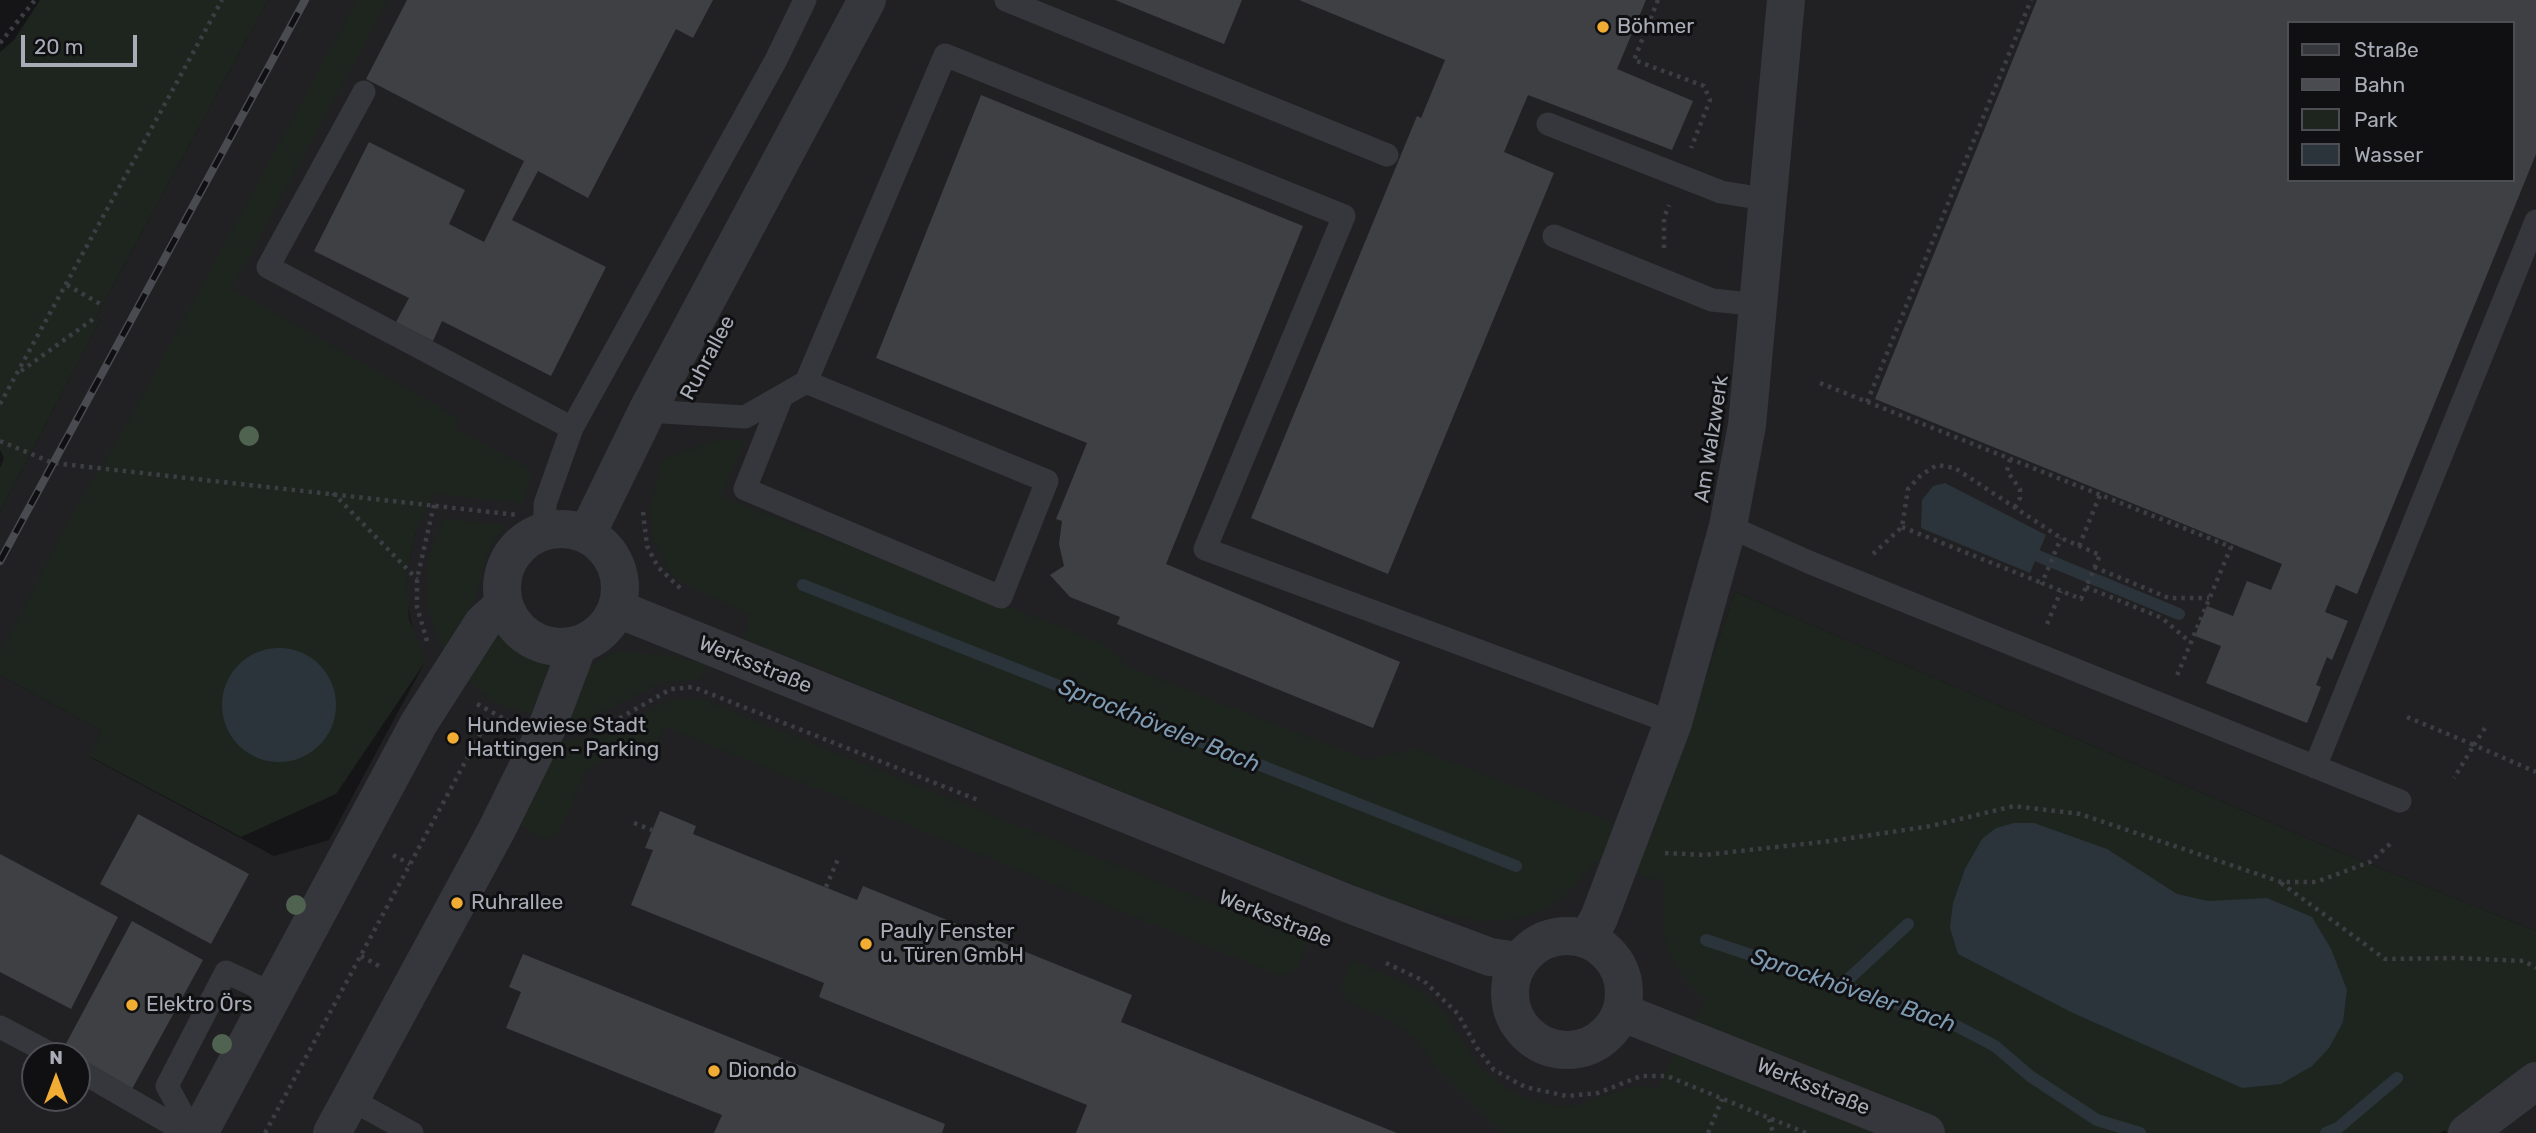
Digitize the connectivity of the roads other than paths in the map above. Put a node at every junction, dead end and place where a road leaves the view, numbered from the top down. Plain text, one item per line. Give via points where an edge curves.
1 (805, 0) edge
2 (867, 0) edge
3 (1006, 0) edge
4 (1786, 0) edge
5 (364, 92) dead end
6 (1548, 124) dead end
7 (1387, 155) dead end
8 (1770, 200) junction
9 (2536, 221) edge
10 (1554, 236) dead end
11 (1760, 305) junction
12 (806, 382) junction
13 (782, 396) junction
14 (647, 411) junction
15 (572, 428) junction
16 (545, 524) junction
17 (1728, 526) junction
18 (587, 534) junction
19 (504, 604) junction
20 (618, 609) junction
21 (578, 645) junction
22 (1673, 723) junction
23 (2315, 767) junction
24 (2400, 801) dead end
25 (1587, 939) junction
26 (1519, 961) junction
27 (273, 994) junction
28 (1621, 1012) junction
29 (0, 1027) edge
30 (28, 1042) edge
31 (91, 1077) edge
32 (2536, 1081) edge
33 (350, 1100) junction
34 (187, 1133) edge
35 (193, 1133) edge
36 (199, 1133) edge
37 (332, 1133) edge
38 (412, 1133) edge
39 (1926, 1133) edge
40 (2467, 1133) edge

1 - 15 lane
2 - 14 street, Ruhrallee
3 - 7 lane
4 - 8 street, Am Walzwerk
5 - 15 lane via 268,267
6 - 8 lane via 1721,192
8 - 11 street, Am Walzwerk
9 - 23 lane
10 - 11 lane via 1712,300
11 - 17 street, Am Walzwerk via 1747,425
12 - 13 lane
12 - 13 lane via 1047,481 1002,597 745,489
12 - 22 lane via 945,55 958,60 1344,216 1205,549
13 - 14 lane via 745,417
14 - 18 street, Ruhrallee
15 - 16 lane via 545,504
16 - 18 street
16 - 19 street via 509,558 501,583
17 - 22 street, Am Walzwerk
17 - 23 lane
18 - 20 street via 608,551 616,565 621,588
19 - 21 street via 513,624 527,637 561,648
19 - 27 street via 483,623 447,677
20 - 21 street via 600,634
20 - 26 street, Werksstraße via 1349,904 1490,957
21 - 33 street via 546,730 496,831
22 - 25 street, Am Walzwerk
23 - 24 lane
25 - 26 street via 1549,938
25 - 28 street via 1606,951 1619,968 1625,990
26 - 28 street via 1511,979 1510,999 1526,1032 1542,1044 1560,1050 1597,1041
27 - 35 lane via 226,972 167,1086
27 - 36 street
28 - 39 street, Werksstraße
29 - 30 lane
31 - 34 lane
32 - 40 street
33 - 37 street
33 - 38 lane

